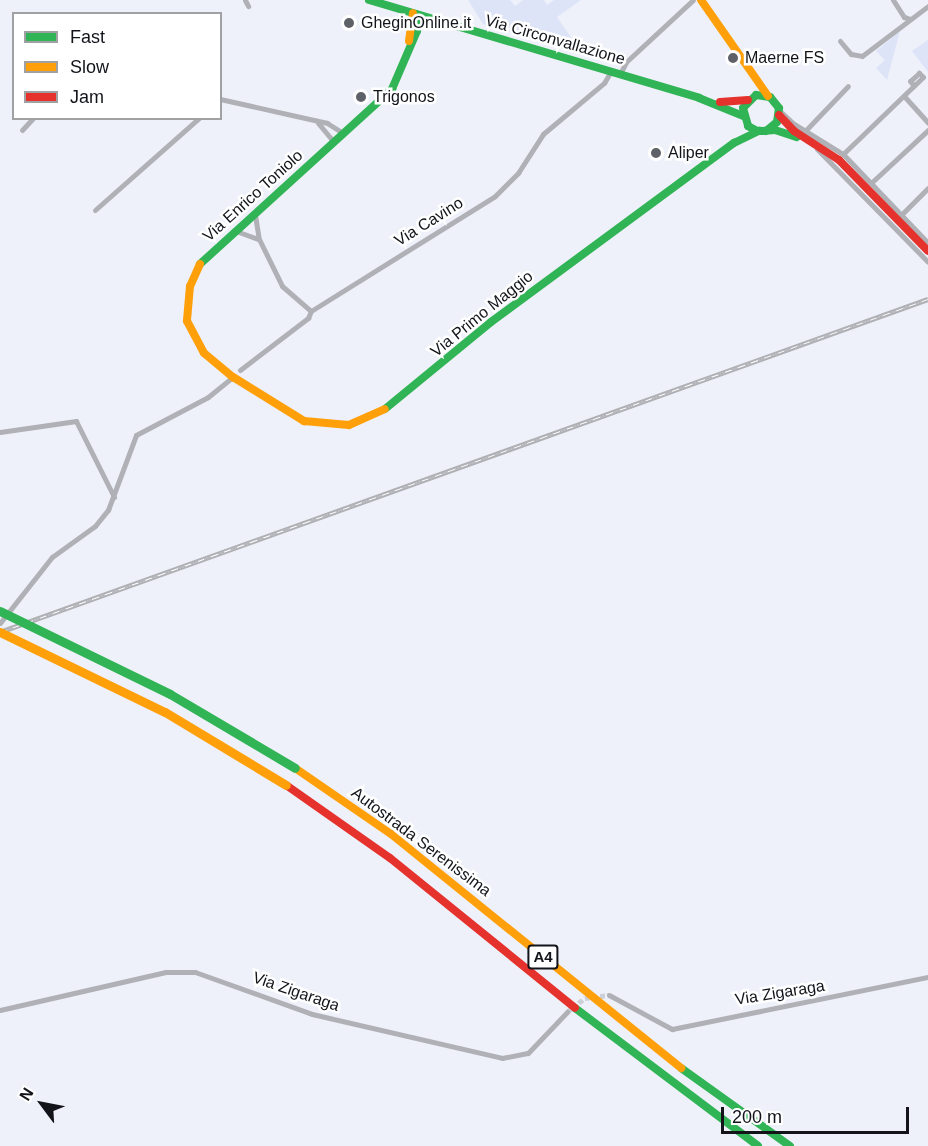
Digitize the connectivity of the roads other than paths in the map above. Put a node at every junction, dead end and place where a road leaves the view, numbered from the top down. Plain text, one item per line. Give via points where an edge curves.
1 (369, 0) edge
2 (693, 0) edge
3 (701, 0) edge
4 (893, 0) edge
5 (928, 6) edge
6 (416, 14) junction
7 (432, 19) junction
8 (910, 19) junction
9 (417, 31) junction
10 (840, 41) dead end
11 (408, 49) junction
12 (748, 69) junction
13 (615, 73) junction
14 (848, 86) dead end
15 (914, 86) dead end
16 (768, 96) junction
17 (904, 96) junction
18 (699, 98) junction
19 (222, 99) edge
20 (750, 99) junction
21 (779, 112) junction
22 (744, 119) junction
23 (31, 120) edge
24 (197, 120) edge
25 (314, 121) junction
26 (928, 123) edge
27 (22, 130) dead end
28 (928, 130) edge
29 (763, 131) junction
30 (805, 131) junction
31 (343, 134) junction
32 (334, 142) junction
33 (734, 143) junction
34 (816, 145) junction
35 (843, 154) junction
36 (871, 183) junction
37 (928, 188) edge
38 (95, 210) dead end
39 (255, 214) junction
40 (901, 215) junction
41 (236, 231) junction
42 (259, 239) junction
43 (928, 243) edge
44 (928, 251) edge
45 (928, 262) edge
46 (311, 311) junction
47 (237, 374) junction
48 (0, 432) edge
49 (114, 497) junction
50 (0, 611) edge
51 (0, 623) edge
52 (0, 632) edge
53 (928, 977) edge
54 (609, 995) tunnel mouth
55 (0, 1010) edge
56 (567, 1012) tunnel mouth
57 (758, 1146) edge
58 (790, 1146) edge

1 - 6 main road, Via Circonvallazione
2 - 13 street, Via Cavino
3 - 12 main road
4 - 8 street via 904,17
5 - 8 street
6 - 7 main road, Via Circonvallazione
6 - 9 main road, Via Enrico Toniolo
6 - 11 main road, Via Enrico Toniolo
7 - 9 main road, Via Enrico Toniolo
7 - 13 main road, Via Circonvallazione
8 - 10 street via 862,56 851,54
9 - 11 main road, Via Enrico Toniolo
11 - 31 main road, Via Enrico Toniolo via 392,89
12 - 16 main road
12 - 20 main road via 755,85
13 - 18 main road, Via Circonvallazione
13 - 46 street, Via Cavino via 543,134 518,173 495,196
14 - 30 street
15 - 17 street
16 - 20 main road
16 - 21 main road
17 - 26 street
17 - 35 street
18 - 20 main road, Via Circonvallazione via 725,103
18 - 22 main road, Via Circonvallazione
19 - 25 street
20 - 22 main road
21 - 29 main road via 776,124
21 - 30 street
21 - 34 main road via 794,131
22 - 29 main road
22 - 33 main road, Via Primo Maggio
23 - 27 street
24 - 38 street
25 - 31 street via 337,127
25 - 32 street
28 - 36 street
29 - 33 main road, Via Primo Maggio
29 - 34 main road via 788,133
30 - 35 street
31 - 32 main road, Via Enrico Toniolo
32 - 39 main road, Via Enrico Toniolo
33 - 47 main road, Via Primo Maggio via 366,420 336,426 304,421
34 - 44 main road
34 - 45 street
35 - 36 street
36 - 40 street
37 - 40 street
39 - 41 main road, Via Enrico Toniolo
39 - 42 street
40 - 43 street
41 - 42 street
41 - 47 main road, Via Enrico Toniolo via 200,264 190,286 186,309 197,344
42 - 46 street via 282,286
46 - 47 street, Via Cavino via 308,318
47 - 49 street, Via Cavino via 208,397 136,435
48 - 49 street via 76,421
49 - 51 street, Via Cavino via 95,526 52,557
50 - 58 main road, Autostrada Serenissima / A4, bridge via 170,694 295,768 391,834 697,1080
52 - 57 main road, Autostrada Serenissima / A4, bridge via 165,712 286,785 390,858 623,1046
53 - 54 street, Via Zigaraga via 672,1029
55 - 56 street, Via Zigaraga via 166,972 195,972 321,1017 502,1058 528,1053

